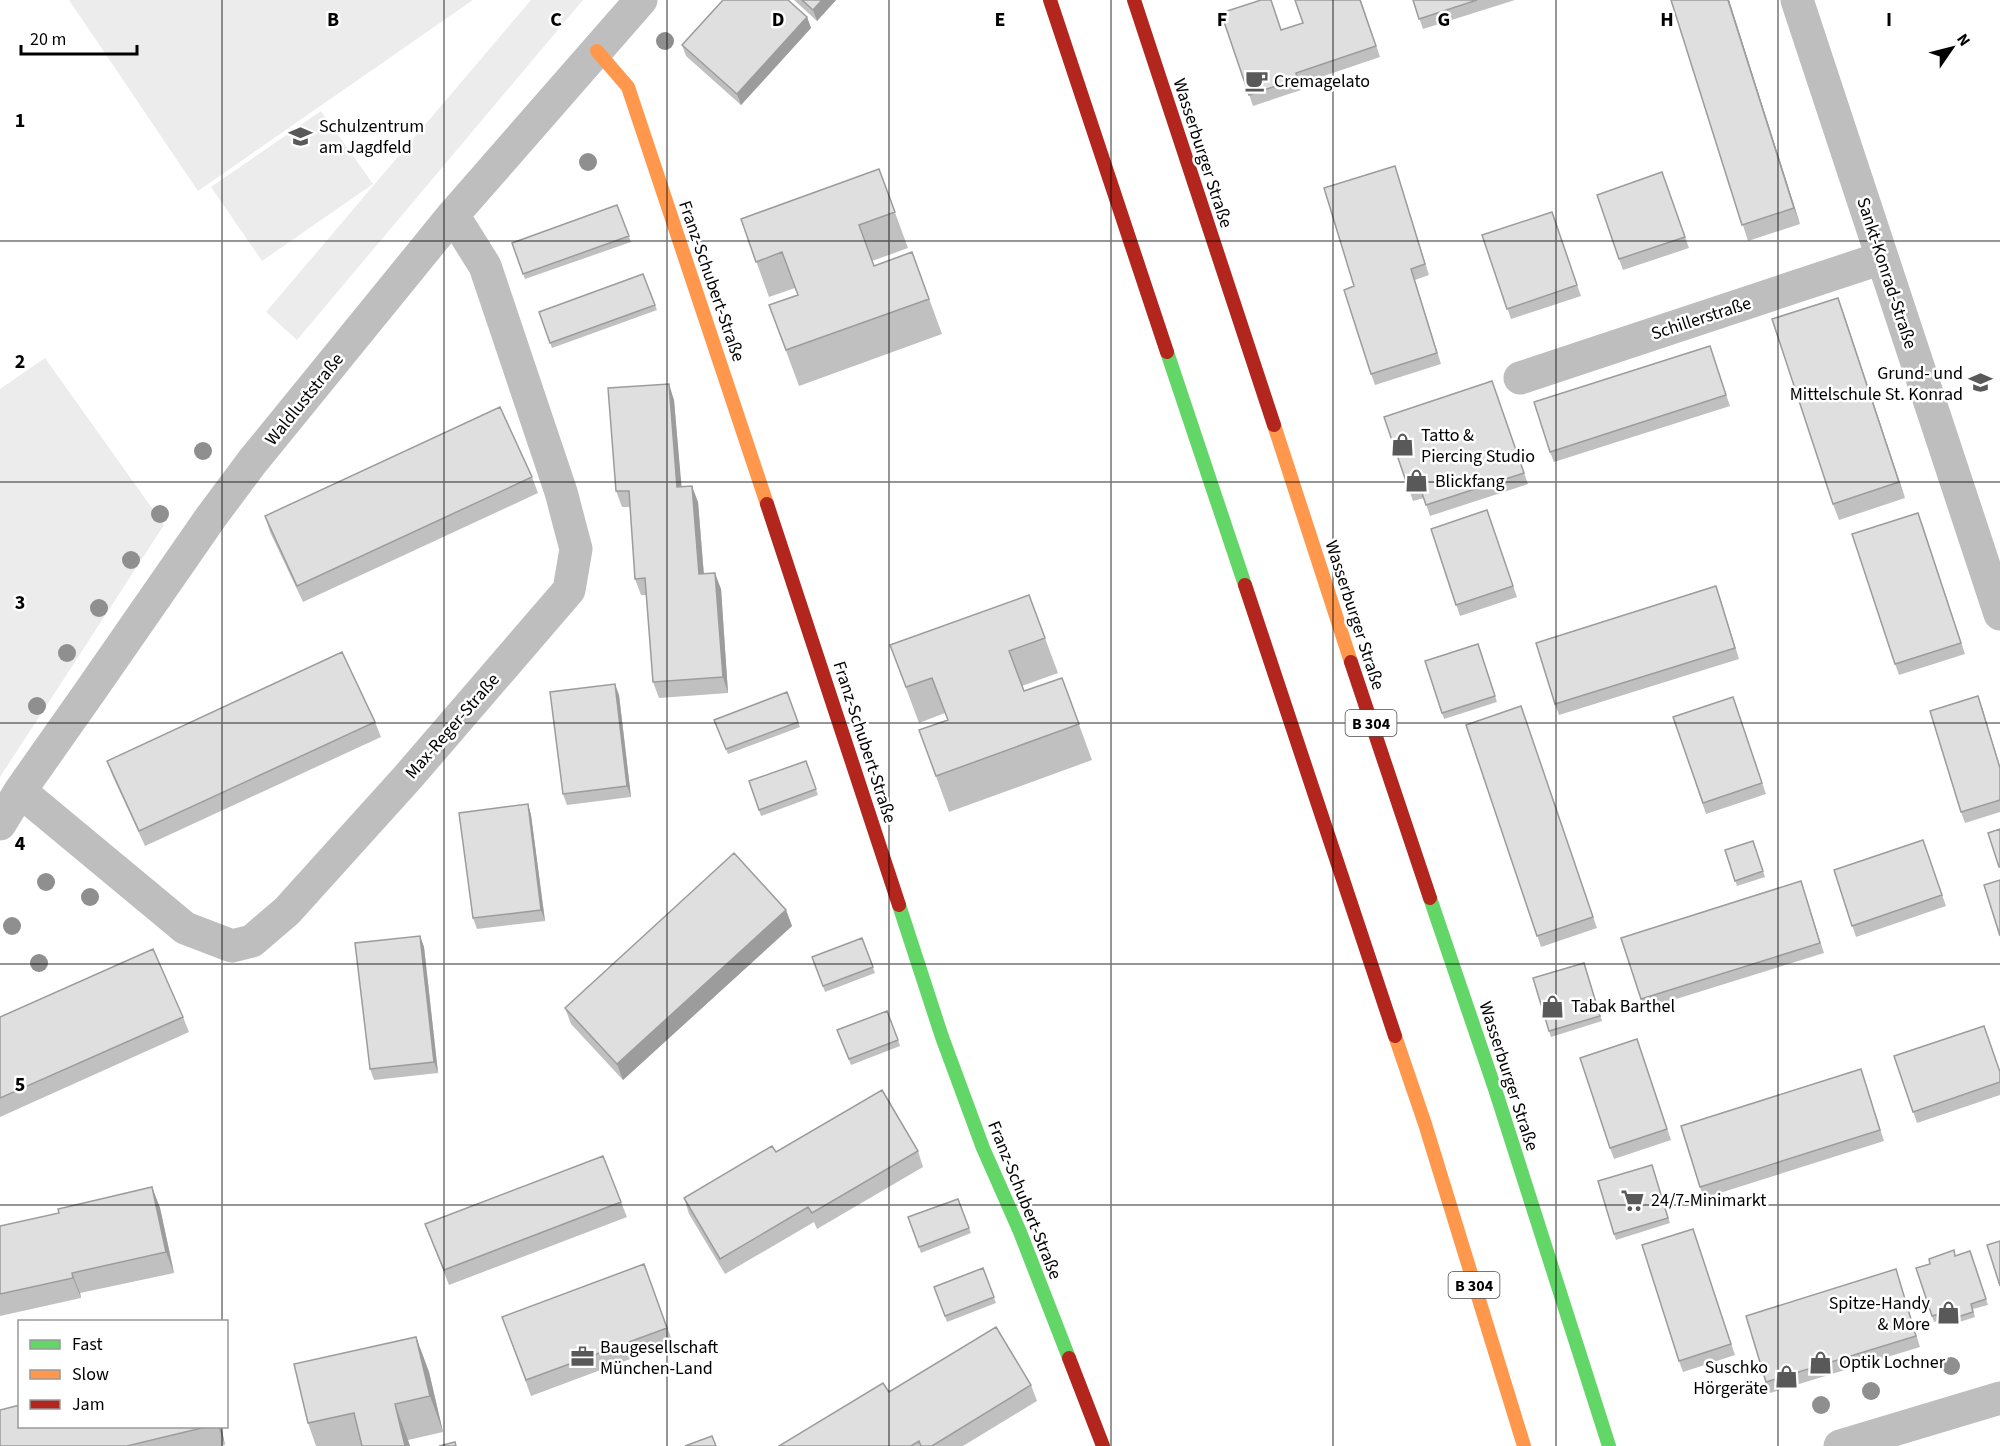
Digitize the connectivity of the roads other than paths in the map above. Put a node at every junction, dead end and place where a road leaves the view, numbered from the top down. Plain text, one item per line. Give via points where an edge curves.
1 (641, 0) edge
2 (1050, 0) edge
3 (1134, 0) edge
4 (1797, 0) edge
5 (597, 51) junction
6 (453, 215) junction
7 (1882, 258) junction
8 (1520, 378) dead end
9 (2000, 614) edge
10 (20, 791) junction
11 (0, 824) edge
12 (2000, 1398) edge
13 (1103, 1446) edge
14 (1524, 1446) edge
15 (1609, 1446) edge
16 (1840, 1446) edge

1 - 5 street, Waldluststraße
2 - 14 main road, B 304 via 1425,1124
3 - 15 main road, Wasserburger Straße / B 304 via 1495,1089
4 - 7 street, Sankt-Konrad-Straße
5 - 6 street, Waldluststraße
5 - 13 main road, Franz-Schubert-Straße via 628,87 942,1037
6 - 10 street, Waldluststraße via 211,517
6 - 10 street, Max-Reger-Straße via 485,266 561,492 576,549 569,590 371,819 287,911 252,941 232,946 185,928
7 - 8 street, Schillerstraße
7 - 9 street, Sankt-Konrad-Straße
10 - 11 street, Waldluststraße
12 - 16 street

